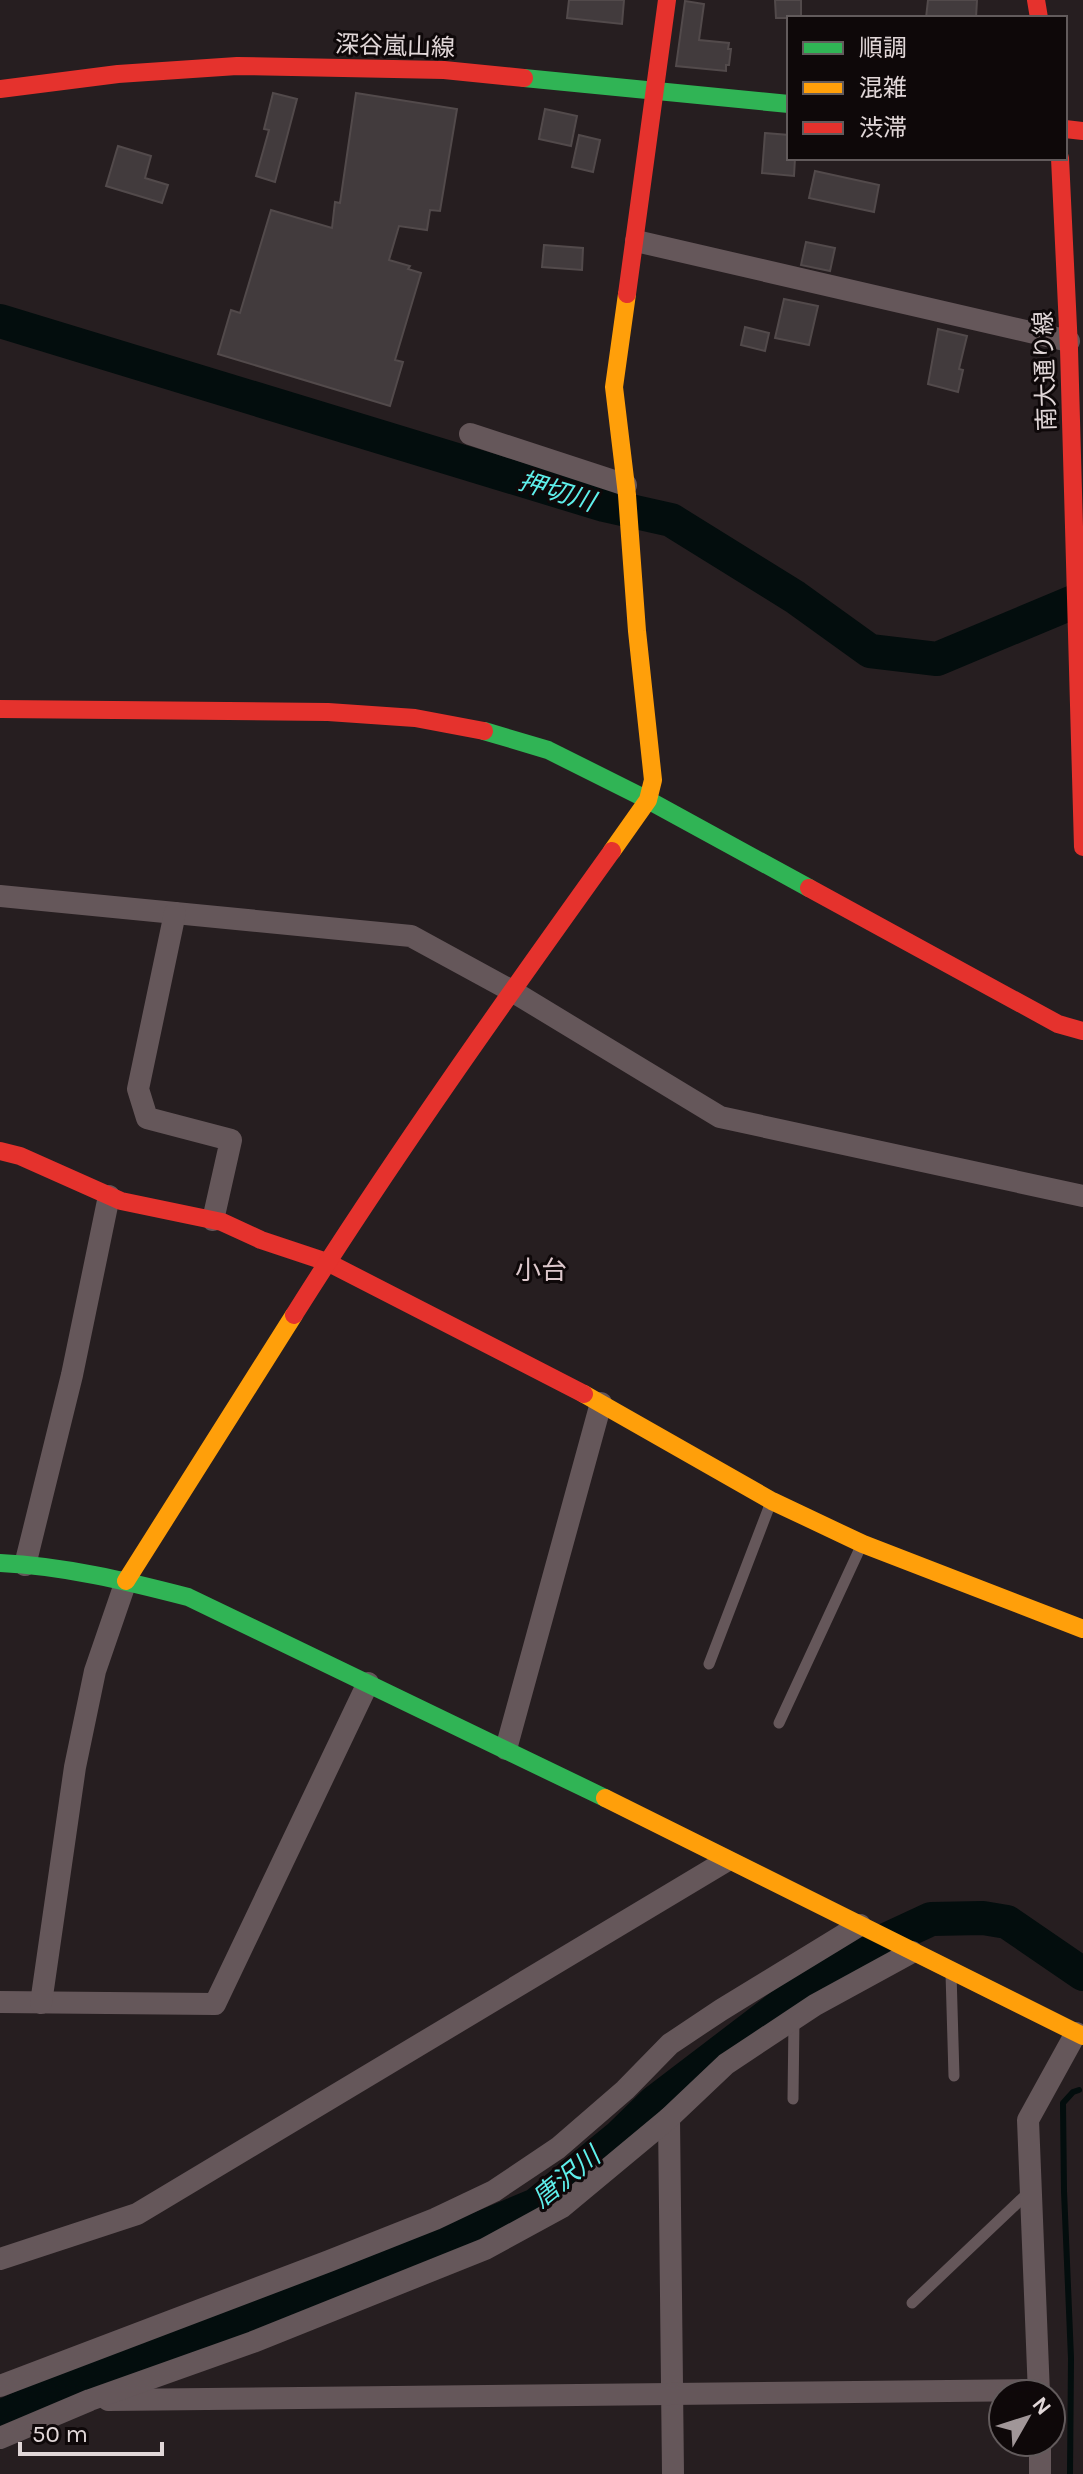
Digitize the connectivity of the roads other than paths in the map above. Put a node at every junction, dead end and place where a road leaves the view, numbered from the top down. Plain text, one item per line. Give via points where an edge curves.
1 (667, 0) edge
2 (0, 89) edge
3 (654, 92) junction
4 (787, 104) edge
5 (1060, 160) edge
6 (636, 241) junction
7 (1074, 347) edge
8 (470, 434) dead end
9 (626, 490) junction
10 (1077, 568) edge
11 (0, 709) edge
12 (648, 800) junction
13 (1083, 847) edge
14 (0, 896) edge
15 (175, 913) junction
16 (512, 991) junction
17 (1083, 1031) edge
18 (0, 1151) edge
19 (109, 1196) junction
20 (1083, 1196) edge
21 (213, 1220) junction
22 (327, 1262) junction
23 (601, 1403) junction
24 (772, 1501) junction
25 (863, 1544) junction
26 (0, 1563) edge
27 (25, 1565) junction
28 (126, 1581) junction
29 (1083, 1629) edge
30 (709, 1664) dead end
31 (368, 1683) junction
32 (779, 1723) dead end
33 (506, 1749) junction
34 (726, 1861) junction
35 (866, 1928) junction
36 (908, 1951) junction
37 (951, 1970) junction
38 (0, 2002) edge
39 (41, 2003) junction
40 (794, 2019) junction
41 (1080, 2035) edge
42 (954, 2076) dead end
43 (793, 2099) dead end
44 (669, 2118) junction
45 (1030, 2191) junction
46 (0, 2259) edge
47 (912, 2303) dead end
48 (1038, 2378) edge
49 (0, 2386) edge
50 (987, 2392) edge
51 (672, 2395) junction
52 (90, 2400) junction
53 (0, 2438) edge
54 (673, 2474) edge

1 - 3 street
2 - 3 street, 深谷嵐山線 via 237,66 444,70
3 - 4 street, 深谷嵐山線
3 - 6 street
5 - 7 street, 南大通り線
6 - 7 street
6 - 9 street via 614,387
7 - 10 street, 南大通り線
8 - 9 street
9 - 12 street via 653,780
10 - 13 street, 南大通り線
11 - 12 street via 328,712 415,718 548,750
12 - 16 street
12 - 17 street via 1058,1024
14 - 15 street
15 - 16 street via 411,936
15 - 21 street via 138,1089 147,1118 231,1140
16 - 20 street via 720,1117
16 - 22 street
18 - 19 street
19 - 21 street
19 - 27 street
21 - 22 street
22 - 23 street
22 - 28 street
23 - 24 street
23 - 33 street
24 - 25 street
24 - 30 lane
25 - 29 street
25 - 32 lane
26 - 27 street
27 - 28 street
28 - 31 street via 188,1597
28 - 39 street via 95,1671 75,1767
31 - 33 street
31 - 39 street via 215,2004
33 - 34 street
34 - 35 street
34 - 46 street via 137,2214
35 - 36 street
35 - 49 street via 670,2044 558,2148 494,2191 342,2256
36 - 37 street
36 - 40 street
37 - 41 street
37 - 42 lane
38 - 39 street
40 - 43 lane
40 - 44 street via 726,2064
41 - 45 street via 1028,2120
44 - 51 street
44 - 52 street via 562,2207 485,2249 253,2342
45 - 47 lane
45 - 48 street
50 - 51 street
51 - 52 street
51 - 54 street
52 - 53 street

